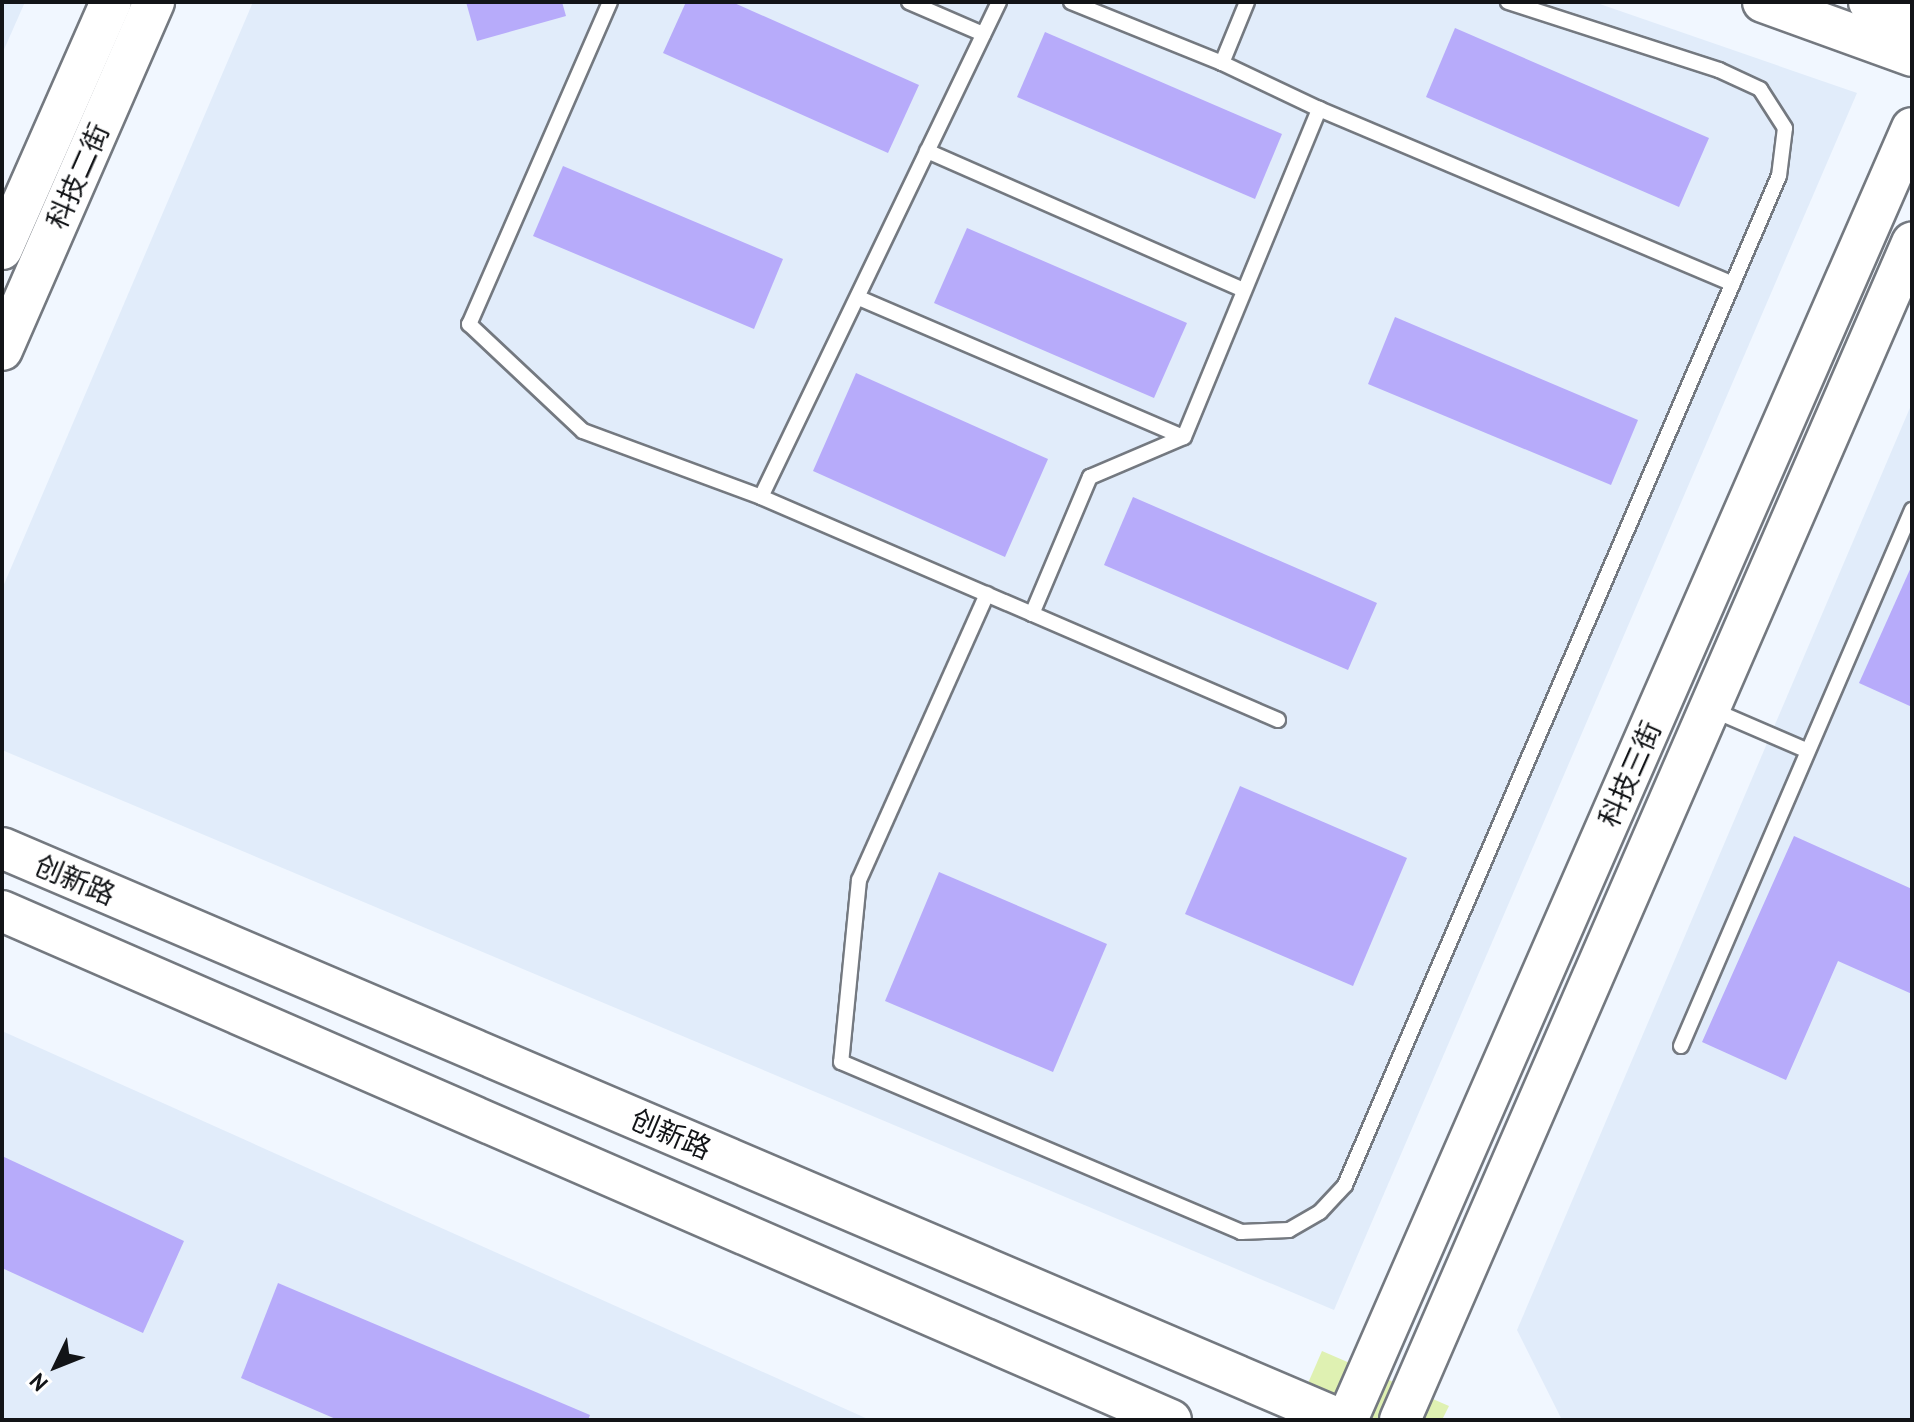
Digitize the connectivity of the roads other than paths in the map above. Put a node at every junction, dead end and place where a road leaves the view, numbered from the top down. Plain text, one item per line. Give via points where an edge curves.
1 (111, 2) edge
2 (154, 2) edge
3 (610, 2) edge
4 (909, 2) edge
5 (999, 2) edge
6 (1071, 2) edge
7 (1247, 2) edge
8 (1508, 2) edge
9 (1763, 2) edge
10 (1869, 2) edge
11 (1912, 17) edge
12 (983, 34) junction
13 (1912, 56) edge
14 (1222, 63) junction
15 (1319, 109) junction
16 (1912, 128) edge
17 (927, 151) junction
18 (1912, 243) edge
19 (2, 249) edge
20 (1733, 284) junction
21 (1242, 289) junction
22 (859, 298) junction
23 (2, 350) edge
24 (1184, 437) junction
25 (761, 497) junction
26 (1912, 510) edge
27 (987, 594) junction
28 (1032, 614) junction
29 (1709, 709) junction
30 (1278, 720) dead end
31 (1808, 751) junction
32 (2, 848) edge
33 (2, 911) edge
34 (1681, 1046) dead end
35 (1171, 1420) edge
36 (1341, 1420) edge
37 (1347, 1420) edge
38 (1400, 1420) edge

1 - 19 main road, 科技二街
2 - 23 main road, 科技二街
3 - 25 lane via 469,324 583,431
4 - 12 lane
5 - 12 lane
6 - 14 lane
7 - 14 lane
8 - 20 lane via 1719,70 1760,89 1785,128 1779,176
9 - 13 main road
10 - 11 main road
12 - 17 lane
14 - 15 lane
15 - 20 lane
15 - 21 lane
16 - 37 main road, 科技三街
17 - 21 lane
17 - 22 lane
18 - 29 main road, 科技三街
20 - 27 lane via 1345,1185 1320,1212 1289,1230 1241,1232 841,1062 859,880
21 - 24 lane
22 - 24 lane
22 - 25 lane
24 - 28 lane via 1090,477
25 - 27 lane
26 - 31 lane
27 - 28 lane
28 - 30 lane
29 - 31 lane
29 - 38 main road, 科技三街
31 - 34 lane
32 - 36 main road, 创新路
33 - 35 main road, 创新路

